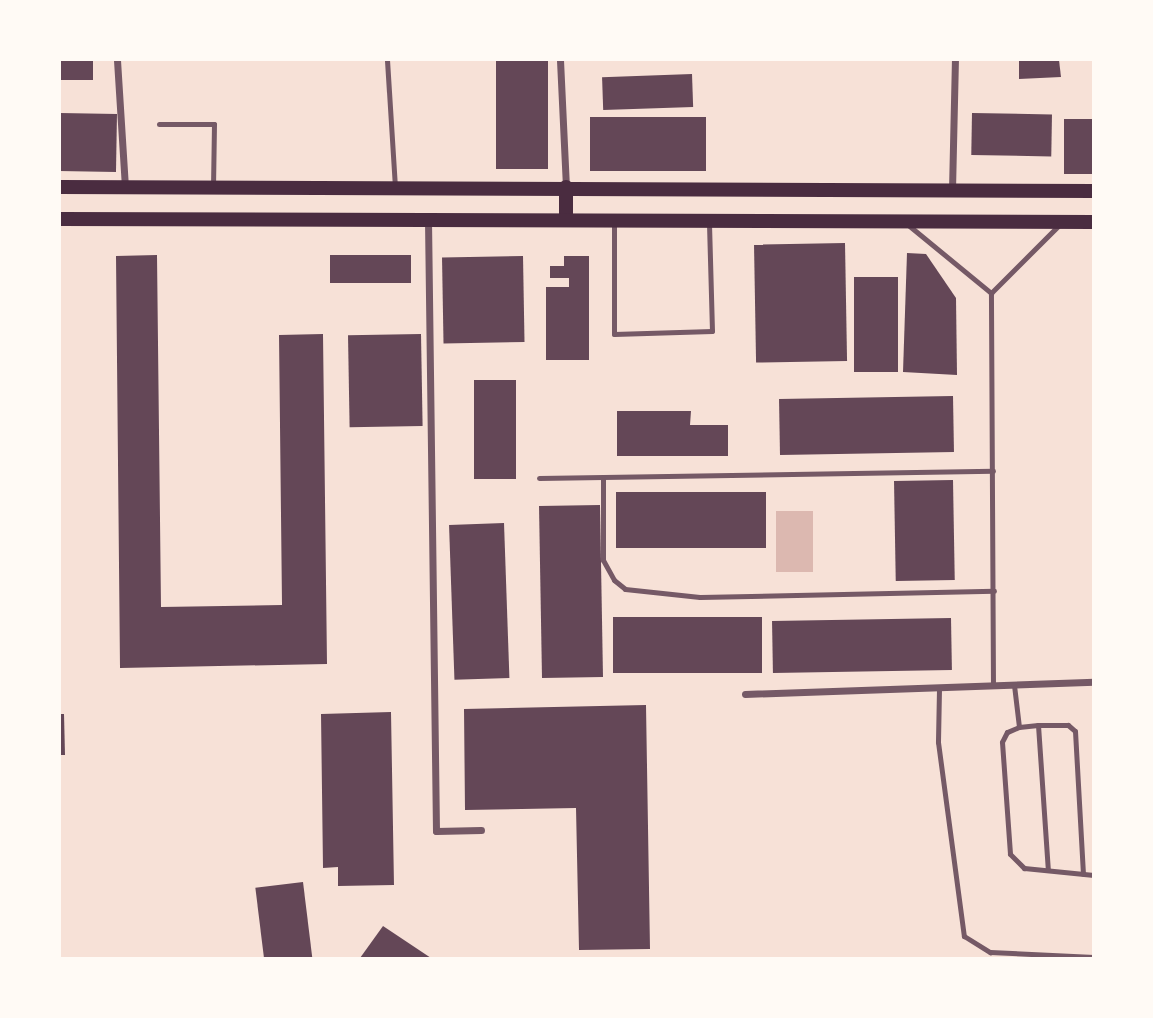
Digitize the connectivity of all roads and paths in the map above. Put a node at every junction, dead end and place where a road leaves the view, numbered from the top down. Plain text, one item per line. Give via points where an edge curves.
1 (117, 60) edge
2 (387, 60) edge
3 (560, 60) edge
4 (955, 60) edge
5 (159, 124) dead end
6 (60, 187) edge
7 (125, 187) junction
8 (395, 187) junction
9 (566, 187) junction
10 (213, 188) junction
11 (953, 190) junction
12 (1094, 191) edge
13 (566, 218) junction
14 (614, 218) junction
15 (60, 219) edge
16 (428, 219) junction
17 (709, 219) junction
18 (905, 222) junction
19 (1061, 222) junction
20 (1094, 222) edge
21 (991, 293) junction
22 (993, 471) junction
23 (603, 477) junction
24 (539, 478) dead end
25 (994, 591) junction
26 (1094, 682) edge
27 (1014, 685) junction
28 (993, 686) junction
29 (939, 689) junction
30 (745, 694) dead end
31 (1038, 725) junction
32 (1019, 727) junction
33 (481, 830) dead end
34 (1048, 870) junction
35 (1083, 874) junction
36 (1094, 876) edge
37 (1094, 957) edge

1 - 7 street
2 - 8 lane
3 - 9 street
4 - 11 street
5 - 10 lane via 214,124
6 - 7 main road
7 - 10 main road
8 - 9 main road
8 - 10 main road
9 - 11 main road
9 - 13 main road
11 - 12 main road
13 - 14 main road
13 - 16 main road
14 - 17 main road
14 - 17 lane via 614,334 712,331
15 - 16 main road
16 - 33 street via 436,831
17 - 18 main road
18 - 19 main road
18 - 21 lane
19 - 20 main road
19 - 21 lane
21 - 22 lane
22 - 23 lane
22 - 25 lane
23 - 24 lane
23 - 25 lane via 603,560 625,589 700,597
25 - 28 lane
26 - 27 street
27 - 28 street
27 - 32 lane
28 - 29 street
29 - 30 street
29 - 37 lane via 938,742 964,936 990,952
31 - 32 lane
31 - 34 lane
31 - 35 lane via 1068,724 1075,732
32 - 34 lane via 1011,729 1002,742 1010,854 1024,868
34 - 35 lane
35 - 36 lane

